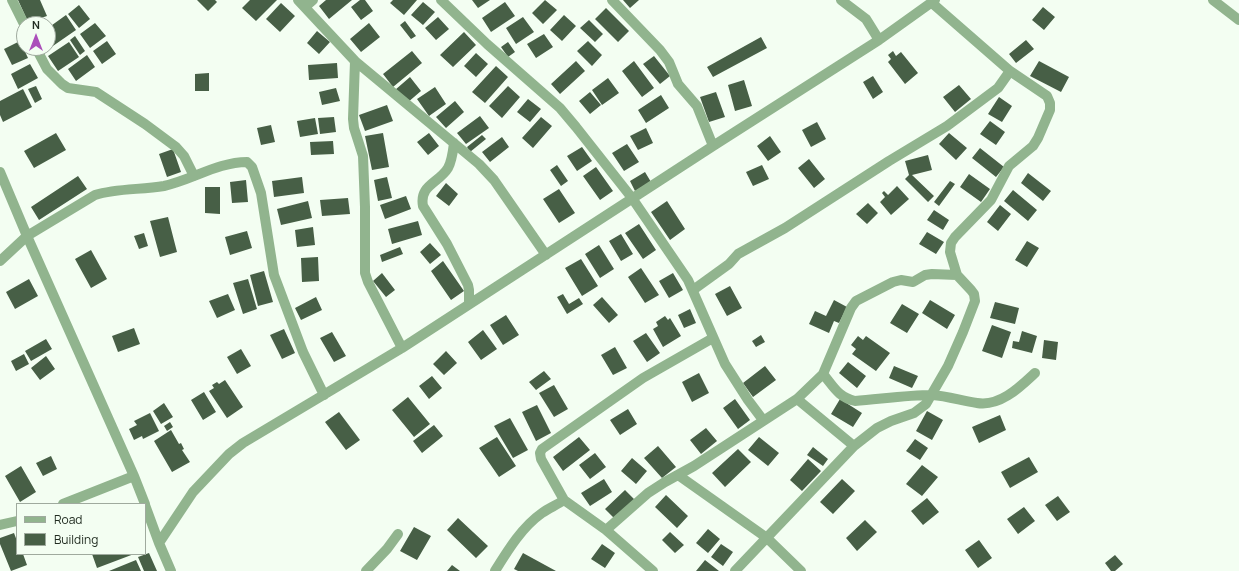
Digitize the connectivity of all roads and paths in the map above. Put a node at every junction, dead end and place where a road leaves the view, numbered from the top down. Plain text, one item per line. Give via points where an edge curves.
1 (12, 0) edge
2 (312, 0) edge
3 (441, 0) edge
4 (612, 0) edge
5 (841, 0) edge
6 (1213, 0) edge
7 (933, 1) edge
8 (301, 4) edge
9 (20, 16) edge
10 (1239, 20) edge
11 (879, 40) junction
12 (40, 56) edge
13 (355, 61) junction
14 (1010, 71) junction
15 (454, 143) junction
16 (713, 146) junction
17 (194, 176) junction
18 (1, 178) edge
19 (632, 198) junction
20 (27, 236) junction
21 (546, 255) junction
22 (0, 261) edge
23 (957, 275) junction
24 (693, 290) junction
25 (469, 304) junction
26 (713, 338) junction
27 (402, 348) junction
28 (1035, 373) dead end
29 (823, 374) junction
30 (931, 395) junction
31 (324, 396) junction
32 (797, 399) junction
33 (763, 420) junction
34 (854, 446) junction
35 (678, 474) junction
36 (134, 476) junction
37 (564, 500) junction
38 (66, 503) edge
39 (145, 503) edge
40 (146, 507) edge
41 (16, 521) edge
42 (0, 525) edge
43 (606, 530) junction
44 (398, 534) dead end
45 (767, 538) junction
46 (159, 543) junction
47 (171, 571) edge
48 (366, 571) edge
49 (495, 571) edge
50 (653, 571) edge
51 (735, 571) edge
52 (801, 571) edge

1 - 9 street
2 - 8 street
3 - 19 street via 486,44 560,108
4 - 16 street via 669,62 678,84 697,106
5 - 11 street via 866,19
6 - 10 street
7 - 11 street
7 - 14 street
8 - 13 street
11 - 16 street
12 - 17 street via 47,69 62,84 68,88 96,92 176,147 184,156
13 - 15 street
13 - 27 street via 353,119 363,156 365,273
14 - 23 street via 1047,96 1050,110 1038,138 1009,166 991,200 951,243 950,252
14 - 24 street via 998,88 947,126 785,228 738,254
15 - 21 street via 494,180
15 - 25 street via 448,169 424,192 422,199 423,206 447,244 468,285
16 - 19 street
17 - 20 street via 163,186 95,195
17 - 31 street via 239,162 247,162 252,167 261,193 274,275 303,352
18 - 20 street
19 - 21 street
19 - 24 street
20 - 22 street
20 - 36 street
21 - 25 street
23 - 29 street via 932,274 913,282 893,282 856,301
23 - 30 street via 974,294 975,301 954,352
24 - 26 street
25 - 27 street
26 - 33 street via 732,377
26 - 37 street via 643,378 542,449 541,459
27 - 31 street
28 - 30 street via 1023,385 992,402 979,404
29 - 30 street via 840,395 848,399
29 - 32 street
30 - 34 street via 920,410 877,428
31 - 46 street via 243,443 229,454 193,492
32 - 33 street
32 - 34 street
33 - 35 street
34 - 45 street
35 - 43 street via 648,493
35 - 45 street
36 - 38 street
36 - 39 street
37 - 43 street
37 - 49 street via 541,514 522,532
40 - 46 street
41 - 42 street
43 - 50 street
44 - 48 street
45 - 51 street
45 - 52 street
46 - 47 street

